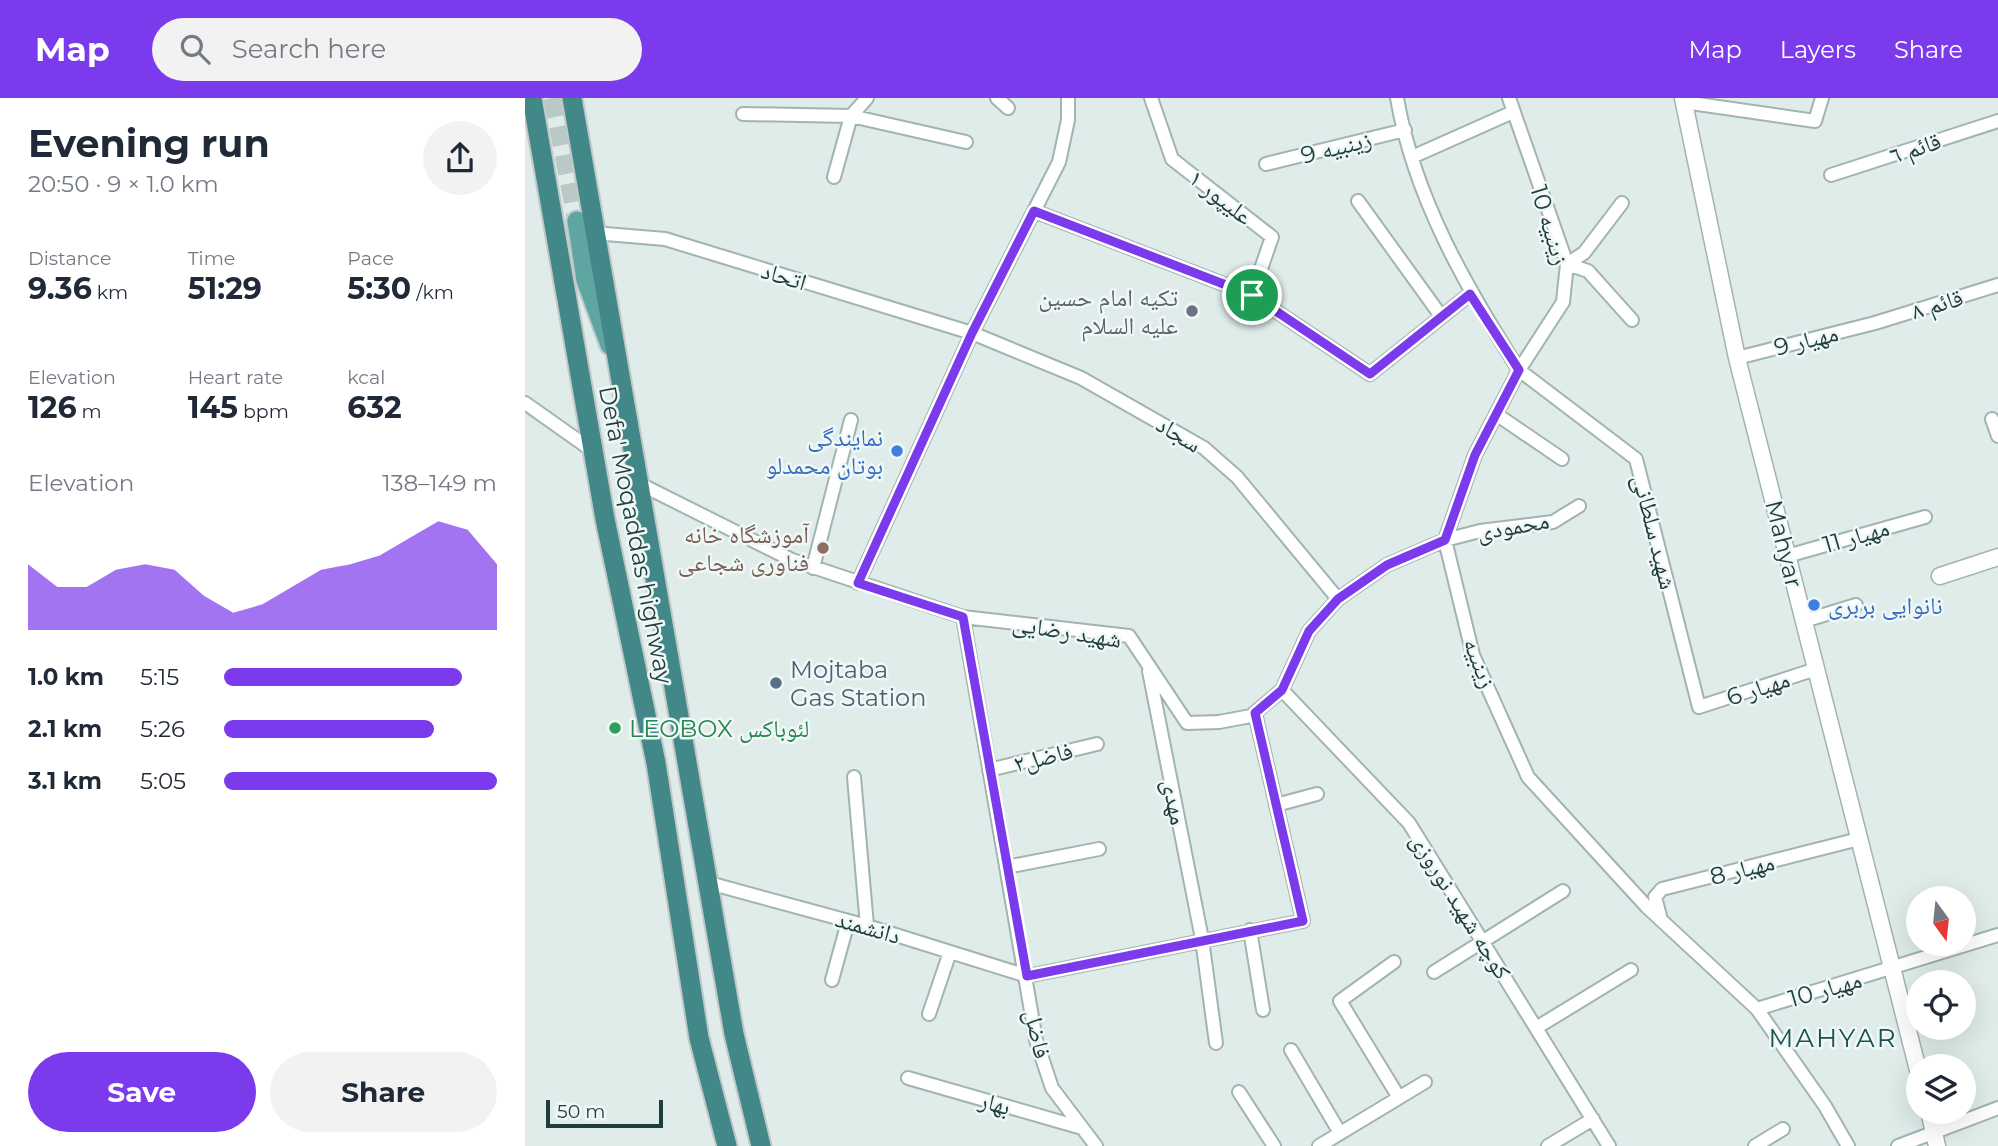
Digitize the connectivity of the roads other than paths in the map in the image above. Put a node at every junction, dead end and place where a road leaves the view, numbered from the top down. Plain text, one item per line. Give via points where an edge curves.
1 (532, 98) edge
2 (572, 98) edge
3 (867, 98) edge
4 (997, 98) edge
5 (1068, 98) edge
6 (1151, 98) edge
7 (1397, 98) edge
8 (1509, 98) edge
9 (1822, 98) edge
10 (1683, 100) edge
11 (1008, 107) dead end
12 (1513, 112) junction
13 (743, 114) dead end
14 (851, 116) junction
15 (530, 117) edge
16 (1998, 121) edge
17 (1405, 130) junction
18 (966, 142) dead end
19 (1412, 157) junction
20 (1266, 164) dead end
21 (1831, 175) dead end
22 (834, 177) dead end
23 (1358, 201) dead end
24 (1622, 203) dead end
25 (1034, 211) junction
26 (577, 221) tunnel mouth
27 (594, 233) junction
28 (1567, 264) junction
29 (1998, 285) edge
30 (1470, 294) junction
31 (1252, 295) junction
32 (1441, 316) junction
33 (1632, 320) dead end
34 (1875, 323) joint
35 (972, 333) junction
36 (1737, 358) junction
37 (618, 369) junction
38 (1519, 370) junction
39 (525, 402) edge
40 (1496, 414) junction
41 (1992, 419) dead end
42 (851, 420) dead end
43 (1998, 436) edge
44 (593, 451) junction
45 (1562, 459) dead end
46 (639, 483) junction
47 (1579, 506) dead end
48 (1925, 517) dead end
49 (1445, 540) junction
50 (1787, 556) junction
51 (1998, 557) edge
52 (813, 568) junction
53 (1940, 576) dead end
54 (858, 583) junction
55 (1338, 599) junction
56 (1856, 606) dead end
57 (963, 617) junction
58 (1804, 621) junction
59 (1148, 664) junction
60 (1816, 669) junction
61 (1282, 690) junction
62 (1699, 707) joint
63 (1255, 713) junction
64 (1097, 744) dead end
65 (989, 770) junction
66 (854, 777) dead end
67 (1317, 794) dead end
68 (1276, 805) junction
69 (1859, 839) junction
70 (1099, 849) dead end
71 (1006, 867) junction
72 (709, 883) junction
73 (1563, 891) dead end
74 (848, 922) junction
75 (1663, 922) junction
76 (867, 926) junction
77 (1250, 930) junction
78 (1998, 935) edge
79 (1202, 939) junction
80 (1483, 942) junction
81 (950, 952) junction
82 (1394, 962) dead end
83 (1893, 969) junction
84 (1631, 970) dead end
85 (1434, 972) dead end
86 (1027, 976) junction
87 (832, 980) dead end
88 (1757, 1009) junction
89 (1263, 1010) dead end
90 (929, 1014) dead end
91 (1536, 1028) junction
92 (1216, 1043) dead end
93 (1291, 1050) dead end
94 (1914, 1054) edge
95 (908, 1077) dead end
96 (1425, 1082) dead end
97 (1239, 1092) dead end
98 (1398, 1096) junction
99 (1998, 1108) edge
100 (1593, 1119) junction
101 (1082, 1128) junction
102 (1783, 1129) dead end
103 (1340, 1132) junction
104 (1935, 1138) edge
105 (727, 1146) edge
106 (761, 1146) edge
107 (1096, 1146) edge
108 (1274, 1146) edge
109 (1319, 1146) edge
110 (1548, 1146) edge
111 (1609, 1146) edge
112 (1755, 1146) edge
113 (1848, 1146) edge
114 (1898, 1146) edge

1 - 15 highway, Defa' Moqaddas highway
2 - 27 highway, Defa' Moqaddas highway
3 - 14 street
4 - 11 street
5 - 25 street via 1059,162
6 - 31 street, علیپور ۱ via 1173,159 1272,237
7 - 17 street
8 - 12 street, زینبیه 10
9 - 10 street via 1815,121
10 - 36 street, Mahyar
12 - 19 street
12 - 28 street, زینبیه 10
13 - 14 street
14 - 18 street
14 - 22 street
15 - 44 highway, Defa' Moqaddas highway
16 - 21 street, قائم ٦
17 - 19 street
17 - 20 street, زینبیه 9
19 - 30 street
23 - 32 street
24 - 28 street via 1584,253
25 - 31 street
25 - 35 street
26 - 37 main road via 586,281
27 - 35 street, اتحاد via 665,239
27 - 37 highway, Defa' Moqaddas highway
28 - 33 street via 1588,271
28 - 38 street, زینبیه 10 via 1563,302
29 - 34 street, قائم ٨
30 - 32 street
30 - 38 street
31 - 32 street via 1370,374
34 - 36 street, مهیار 9
35 - 54 street
35 - 55 street, سجاد via 1081,378 1204,448 1237,477
36 - 50 street, Mahyar
37 - 46 highway, Defa' Moqaddas highway
38 - 40 street
38 - 62 street, شهید سلطانی via 1636,460
39 - 44 street
40 - 45 street
40 - 49 street via 1475,455
41 - 43 street
42 - 52 street
44 - 105 highway, Defa' Moqaddas highway via 656,763 699,1038
46 - 52 street, شهید رضایی
46 - 72 highway, Defa' Moqaddas highway
47 - 49 street, محمودی via 1553,522
48 - 50 street, مهیار 11
49 - 55 street, شهید رضایی via 1387,565
49 - 75 street, زینبیه via 1473,655 1528,776
50 - 58 street, Mahyar
51 - 53 street
52 - 54 street, شهید رضایی
54 - 57 street, شهید رضایی
55 - 61 street, شهید رضایی via 1309,631
56 - 58 street
57 - 59 street, شهید رضایی via 1129,636
57 - 65 street, فاضل
58 - 60 street, Mahyar
59 - 63 street, شهید رضایی via 1187,723 1219,722
59 - 79 street, مهدی
60 - 62 street, مهیار 6
60 - 69 street, Mahyar
61 - 63 street, شهید رضایی
61 - 80 street, کوچه شهید نوروزی via 1409,823
63 - 68 street
64 - 65 street, فاضل۲
65 - 71 street, فاضل
66 - 76 street
67 - 68 street
68 - 77 street via 1303,921
69 - 75 street, مهیار 8 via 1662,889 1655,897
69 - 83 street, Mahyar
70 - 71 street
71 - 86 street, فاضل
72 - 74 street, دانشمند
72 - 106 highway, Defa' Moqaddas highway via 740,1063
73 - 80 street
74 - 76 street, دانشمند
74 - 87 street
75 - 88 street, زینبیه
76 - 81 street, دانشمند
77 - 79 street
77 - 89 street
78 - 83 street, مهیار 10
79 - 86 street
79 - 92 street, مهدی
80 - 85 street
80 - 91 street, کوچه شهید نوروزی
81 - 86 street, دانشمند
81 - 90 street
82 - 98 street via 1341,1001
83 - 88 street, مهیار 10
83 - 94 street, Mahyar
84 - 91 street
86 - 101 street, فاضل via 1036,1040 1052,1088
88 - 113 street, زینبیه
91 - 100 street, کوچه شهید نوروزی
93 - 103 street
95 - 101 street, بهار
96 - 98 street
97 - 108 street
98 - 103 street
99 - 104 street
100 - 110 street
100 - 111 street, کوچه شهید نوروزی
101 - 107 street, فاضل
102 - 112 street
103 - 109 street
104 - 114 street

